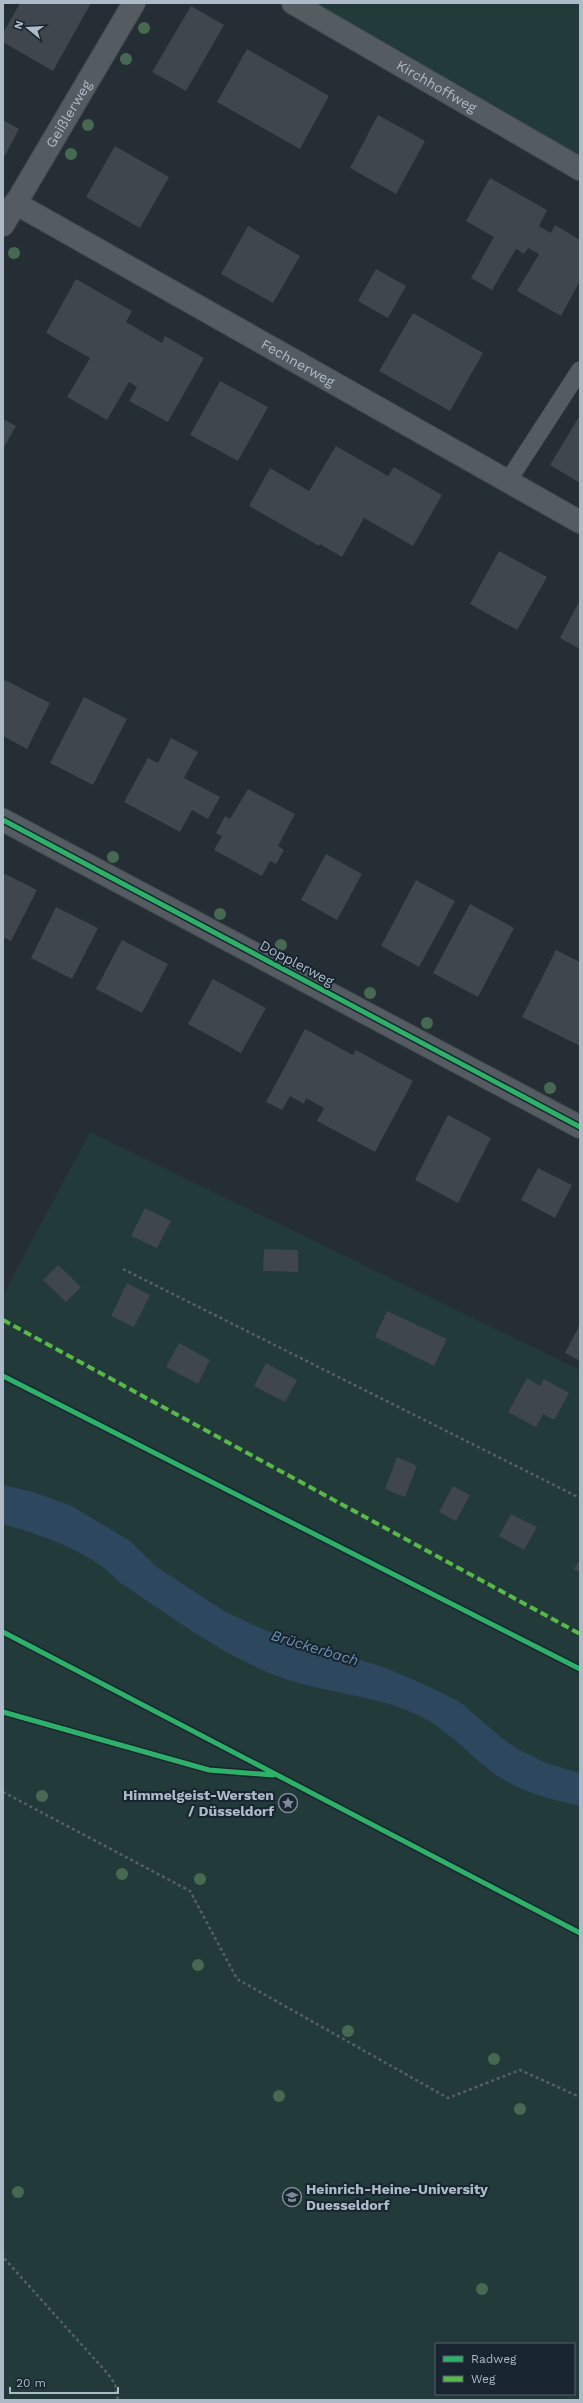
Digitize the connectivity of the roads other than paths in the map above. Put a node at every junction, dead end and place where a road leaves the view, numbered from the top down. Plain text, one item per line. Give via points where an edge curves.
1 (134, 3) edge
2 (293, 3) edge
3 (580, 169) edge
4 (15, 203) junction
5 (3, 224) edge
6 (580, 370) edge
7 (508, 481) junction
8 (580, 522) edge
9 (3, 820) edge
10 (580, 1128) edge

1 - 4 street, Geißlerweg
2 - 3 street, Kirchhoffweg
4 - 5 street, Geißlerweg
4 - 7 street, Fechnerweg
6 - 7 lane
7 - 8 street, Fechnerweg
9 - 10 street, Dopplerweg

